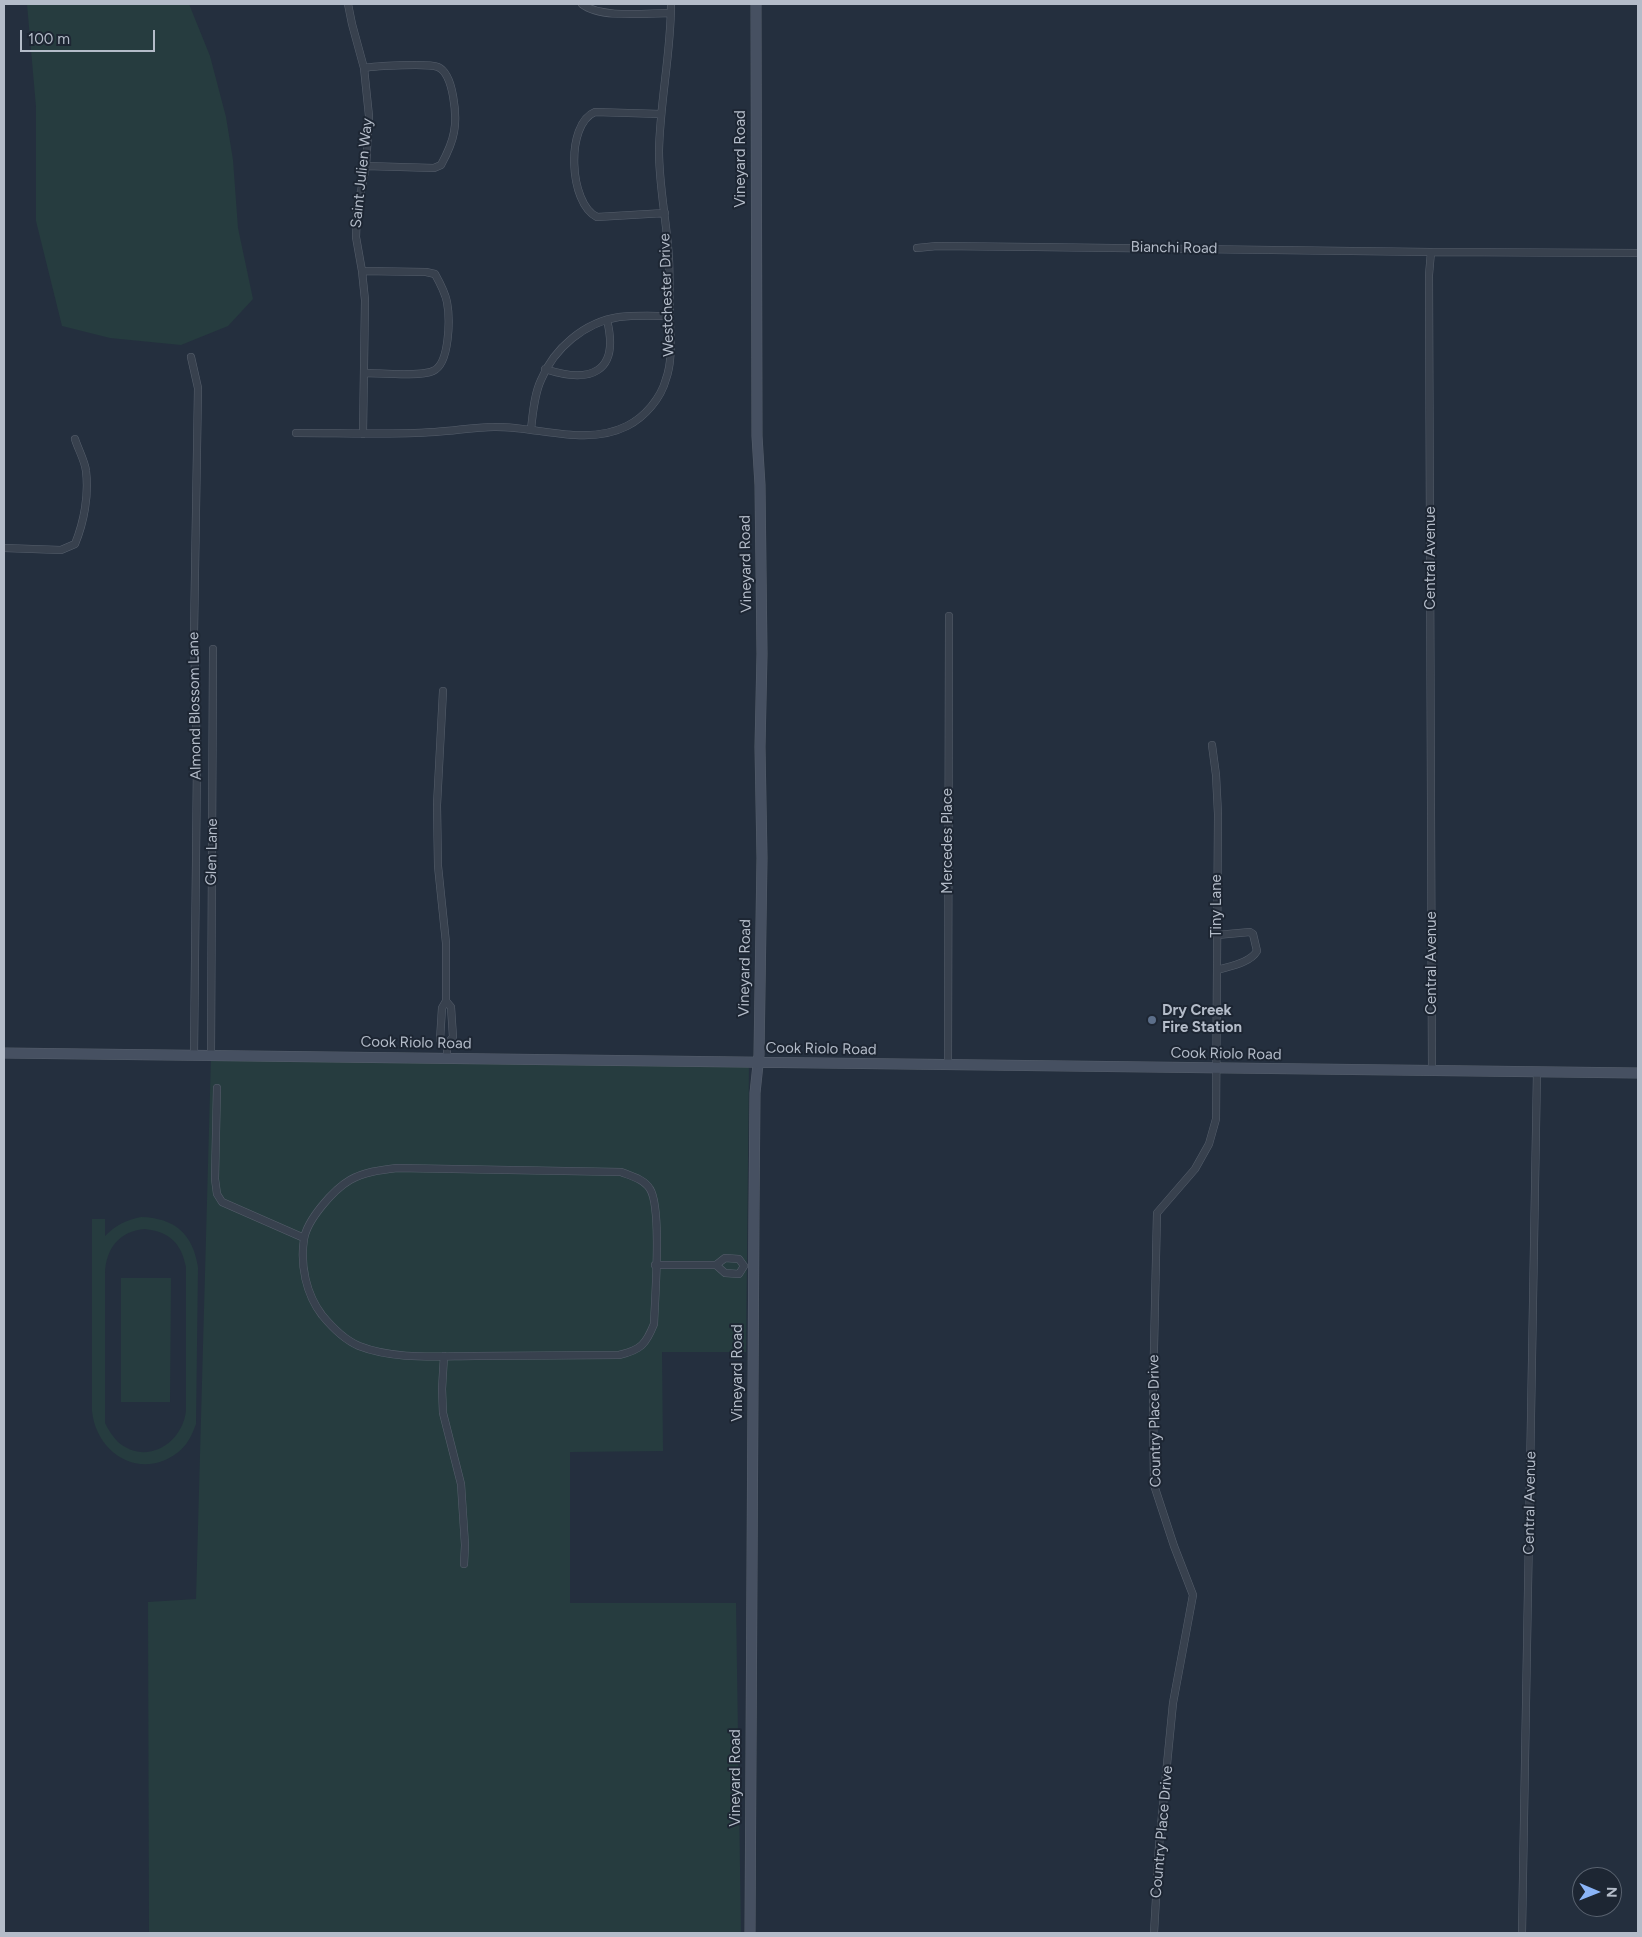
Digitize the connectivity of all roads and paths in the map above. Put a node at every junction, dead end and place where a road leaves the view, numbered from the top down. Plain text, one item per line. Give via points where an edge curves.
1 (348, 4) edge
2 (582, 4) edge
3 (671, 4) edge
4 (756, 4) edge
5 (671, 13) junction
6 (364, 68) junction
7 (661, 114) junction
8 (366, 166) junction
9 (664, 213) junction
10 (917, 248) dead end
11 (1431, 252) junction
12 (1638, 252) edge
13 (362, 271) junction
14 (670, 316) junction
15 (607, 320) junction
16 (191, 357) dead end
17 (545, 370) junction
18 (364, 373) junction
19 (531, 429) junction
20 (296, 433) dead end
21 (363, 434) junction
22 (74, 439) dead end
23 (4, 548) edge
24 (949, 616) dead end
25 (212, 649) dead end
26 (443, 691) dead end
27 (1212, 744) dead end
28 (1217, 935) junction
29 (1217, 970) junction
30 (446, 1001) junction
31 (441, 1022) junction
32 (452, 1022) junction
33 (447, 1044) junction
34 (4, 1053) edge
35 (194, 1056) junction
36 (211, 1056) junction
37 (447, 1058) junction
38 (758, 1063) junction
39 (948, 1065) junction
40 (1216, 1068) junction
41 (1432, 1071) junction
42 (1537, 1072) junction
43 (1638, 1073) edge
44 (217, 1088) dead end
45 (304, 1238) junction
46 (655, 1265) junction
47 (716, 1265) junction
48 (749, 1266) junction
49 (444, 1356) junction
50 (464, 1564) dead end
51 (750, 1933) edge
52 (1154, 1933) edge
53 (1522, 1933) edge

1 - 6 street, Saint Julien Way
2 - 5 street via 610,13
3 - 5 street, Westchester Drive
4 - 38 street, Vineyard Road via 757,436 762,654
5 - 7 street, Westchester Drive
6 - 8 street, Saint Julien Way via 369,116
6 - 8 street via 436,66 448,79 455,116 454,133 442,165 434,168
7 - 9 street, Westchester Drive
7 - 9 street via 595,112 588,115 576,139 574,160 582,201 590,213 598,217
8 - 13 street, Saint Julien Way via 357,211 356,237
9 - 14 street, Westchester Drive
10 - 11 street, Bianchi Road
11 - 12 street
11 - 41 street, Central Avenue
13 - 18 street, Saint Julien Way
13 - 18 street via 435,274 443,287 449,314 446,346 436,370 426,374
14 - 15 street via 630,316
14 - 19 street, Westchester Drive via 670,360 666,379 658,397 638,419 609,433 588,436
15 - 17 street via 572,338
15 - 17 street via 611,343 609,353 595,372 571,376
16 - 35 street, Almond Blossom Lane via 198,388 194,634 197,761
17 - 19 street via 536,397
18 - 21 street, Saint Julien Way
19 - 21 street, Westchester Drive via 493,427
20 - 21 street, Westchester Drive
22 - 23 street via 86,470 86,499 75,544 60,550
24 - 39 street, Mercedes Place
25 - 36 street, Glen Lane
26 - 30 street via 437,805 438,866 446,943
27 - 28 street, Tiny Lane via 1218,814
28 - 29 street, Tiny Lane
28 - 29 street via 1250,932 1258,951 1253,957
29 - 40 street, Tiny Lane
30 - 31 street
30 - 32 street via 451,1007
31 - 32 street
31 - 33 street via 440,1040
32 - 33 street via 452,1037
33 - 37 street
34 - 35 street, Cook Riolo Road
35 - 36 street, Cook Riolo Road
36 - 37 street, Cook Riolo Road
37 - 38 street, Cook Riolo Road
38 - 39 street, Cook Riolo Road
38 - 48 street, Vineyard Road
39 - 40 street, Cook Riolo Road
40 - 41 street, Cook Riolo Road
40 - 52 street, Country Place Drive via 1216,1119 1209,1144 1195,1169 1157,1213 1152,1393 1154,1484 1194,1595 1173,1702
41 - 42 street, Cook Riolo Road
42 - 43 street, Cook Riolo Road
42 - 53 street, Central Avenue
44 - 45 street via 215,1179 222,1202
45 - 46 street via 327,1198 349,1181 373,1171 397,1168 621,1172 637,1178 650,1189 656,1209
45 - 49 street via 304,1274 313,1302 330,1325 357,1345 384,1354
46 - 47 street
46 - 49 street via 654,1324 648,1340 635,1351 619,1355
47 - 48 street via 725,1258 739,1258
47 - 48 street via 725,1273 739,1274
48 - 51 street, Vineyard Road
49 - 50 street via 443,1413 460,1484

